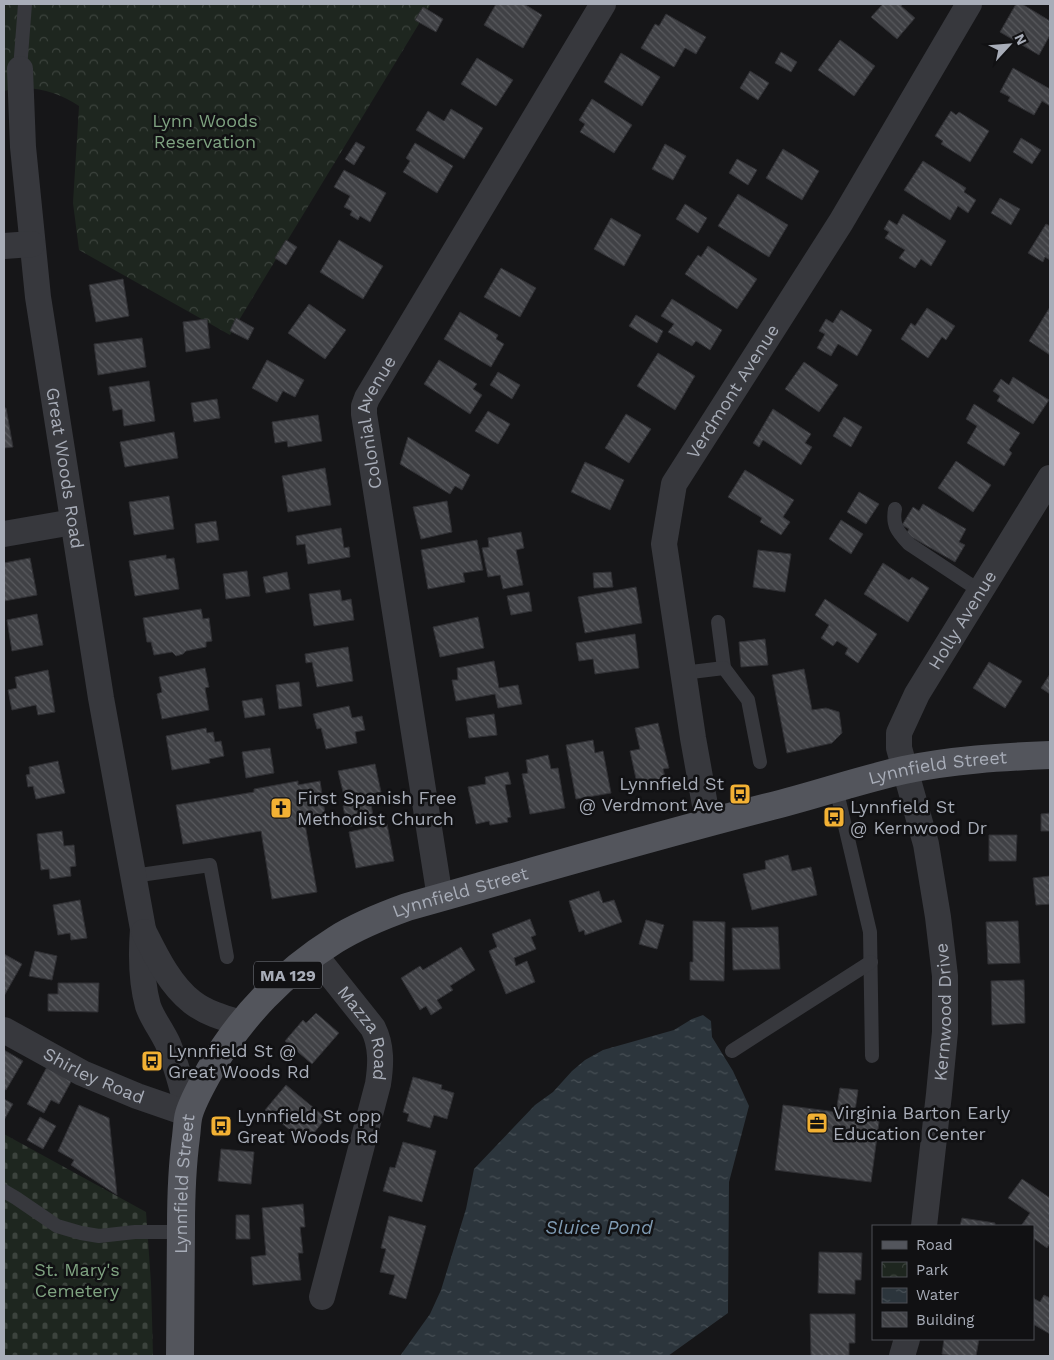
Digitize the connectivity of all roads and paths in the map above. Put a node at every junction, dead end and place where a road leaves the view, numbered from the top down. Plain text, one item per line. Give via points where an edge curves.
1 (25, 4) edge
2 (603, 4) edge
3 (969, 4) edge
4 (20, 70) joint
5 (32, 244) junction
6 (4, 246) edge
7 (1050, 478) edge
8 (895, 509) dead end
9 (73, 522) junction
10 (4, 534) edge
11 (980, 592) junction
12 (718, 622) dead end
13 (724, 668) junction
14 (683, 673) junction
15 (1050, 755) edge
16 (760, 762) dead end
17 (905, 770) junction
18 (836, 788) junction
19 (708, 822) junction
20 (133, 876) junction
21 (440, 898) junction
22 (143, 929) junction
23 (314, 954) junction
24 (227, 957) dead end
25 (871, 962) junction
26 (241, 1024) junction
27 (4, 1030) edge
28 (732, 1051) dead end
29 (872, 1056) dead end
30 (189, 1114) junction
31 (4, 1192) edge
32 (924, 1225) edge
33 (181, 1232) junction
34 (322, 1297) dead end
35 (907, 1340) edge
36 (180, 1356) edge
37 (902, 1356) edge

1 - 4 lane, Great Woods Road
2 - 21 street, Colonial Avenue via 364,406
3 - 14 street, Verdmont Avenue via 841,222 674,484 664,544
4 - 5 street, Great Woods Road
5 - 6 street
5 - 9 street, Great Woods Road
7 - 11 street, Holly Avenue
8 - 11 lane via 895,526 909,544
9 - 10 street
9 - 20 street, Great Woods Road
11 - 17 street, Holly Avenue via 917,694 899,733 898,748
12 - 13 lane
13 - 14 lane
13 - 16 lane via 748,700
14 - 19 street, Verdmont Avenue
15 - 17 main road, Lynnfield Street / MA 129 via 1000,757
17 - 18 main road, Lynnfield Street / MA 129
17 - 32 street, Kernwood Drive via 926,844 945,976 945,1032
18 - 19 main road, Lynnfield Street / MA 129
18 - 25 lane via 870,932
19 - 21 main road, Lynnfield Street / MA 129
20 - 22 street, Great Woods Road
20 - 24 lane via 210,864
21 - 23 main road, Lynnfield Street / MA 129 via 382,916
22 - 26 street, Great Woods Road via 157,959 190,1001 219,1017
22 - 30 street, Great Woods Road via 141,961 149,1007 173,1057
23 - 26 main road, Lynnfield Street / MA 129 via 264,997
23 - 34 street, Mazza Road via 373,1028 381,1057 378,1084
25 - 28 lane
25 - 29 lane
26 - 30 main road, Lynnfield Street / MA 129 via 221,1051
27 - 30 street, Shirley Road via 82,1073
30 - 33 main road, Lynnfield Street / MA 129
31 - 33 lane via 56,1226 81,1233 100,1236
33 - 36 main road, Lynnfield Street / MA 129
35 - 37 street

